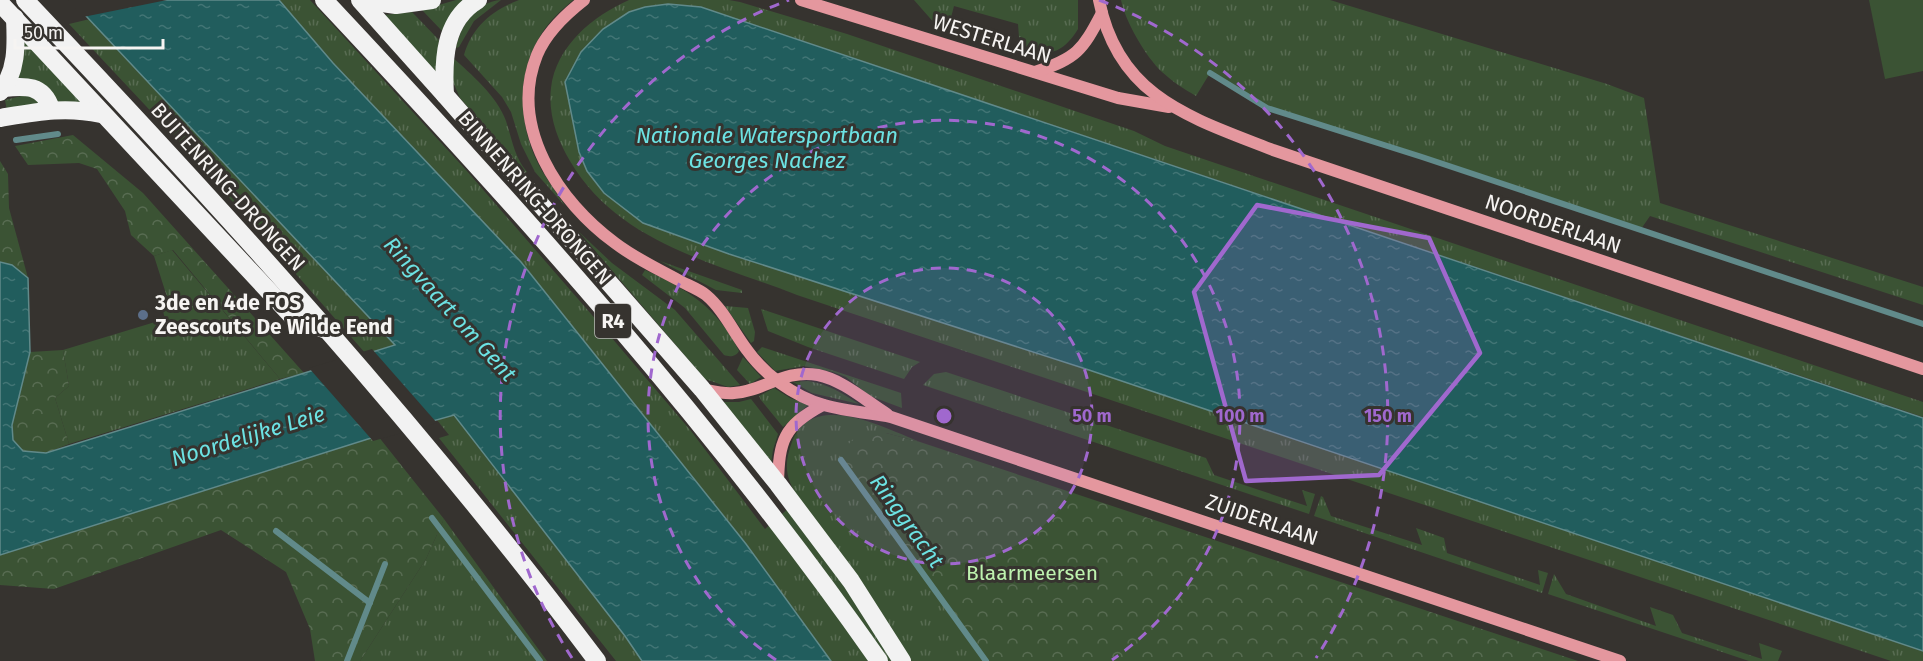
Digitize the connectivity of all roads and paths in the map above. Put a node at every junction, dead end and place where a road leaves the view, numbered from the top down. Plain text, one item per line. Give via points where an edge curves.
1 (25, 0) edge
2 (324, 0) edge
3 (360, 0) edge
4 (432, 0) edge
5 (478, 0) edge
6 (584, 0) edge
7 (801, 0) edge
8 (1099, 0) edge
9 (0, 3) edge
10 (14, 9) edge
11 (1102, 13) junction
12 (1031, 71) junction
13 (2, 90) edge
14 (446, 95) junction
15 (1172, 108) junction
16 (51, 109) junction
17 (101, 114) junction
18 (0, 118) edge
19 (326, 329) junction
20 (1923, 369) edge
21 (775, 380) junction
22 (702, 389) junction
23 (823, 405) junction
24 (891, 417) junction
25 (778, 484) junction
26 (597, 661) edge
27 (879, 661) edge
28 (902, 661) edge
29 (1620, 661) edge

1 - 19 highway, BUITENRING-DRONGEN
2 - 27 highway, BINNENRING-DRONGEN / R4 via 456,140 722,450
3 - 4 highway via 396,5
3 - 14 highway
5 - 14 highway via 461,15 447,43 443,68
6 - 21 street, ZUIDERLAAN via 547,37 532,72 530,117 543,160 572,203 595,227 616,244 707,295 758,364
7 - 12 street, WESTERLAAN
8 - 11 street
9 - 10 highway
10 - 13 highway via 15,58
10 - 17 highway
11 - 12 street via 1075,55 1062,63
11 - 15 street via 1126,64 1148,90
12 - 15 street, WESTERLAAN via 1118,98
13 - 16 highway via 29,87 42,92
14 - 22 highway
15 - 20 street, NOORDERLAAN via 1273,150
16 - 17 highway
16 - 18 highway
17 - 19 highway via 293,317
19 - 26 highway, BUITENRING-DRONGEN via 511,549
21 - 22 street, ZUIDERLAAN via 733,394
21 - 23 street, ZUIDERLAAN
21 - 24 street, ZUIDERLAAN via 820,375
22 - 25 highway
23 - 24 street, ZUIDERLAAN
23 - 25 street via 785,436 779,454
24 - 29 street, ZUIDERLAAN
25 - 28 highway via 851,581

